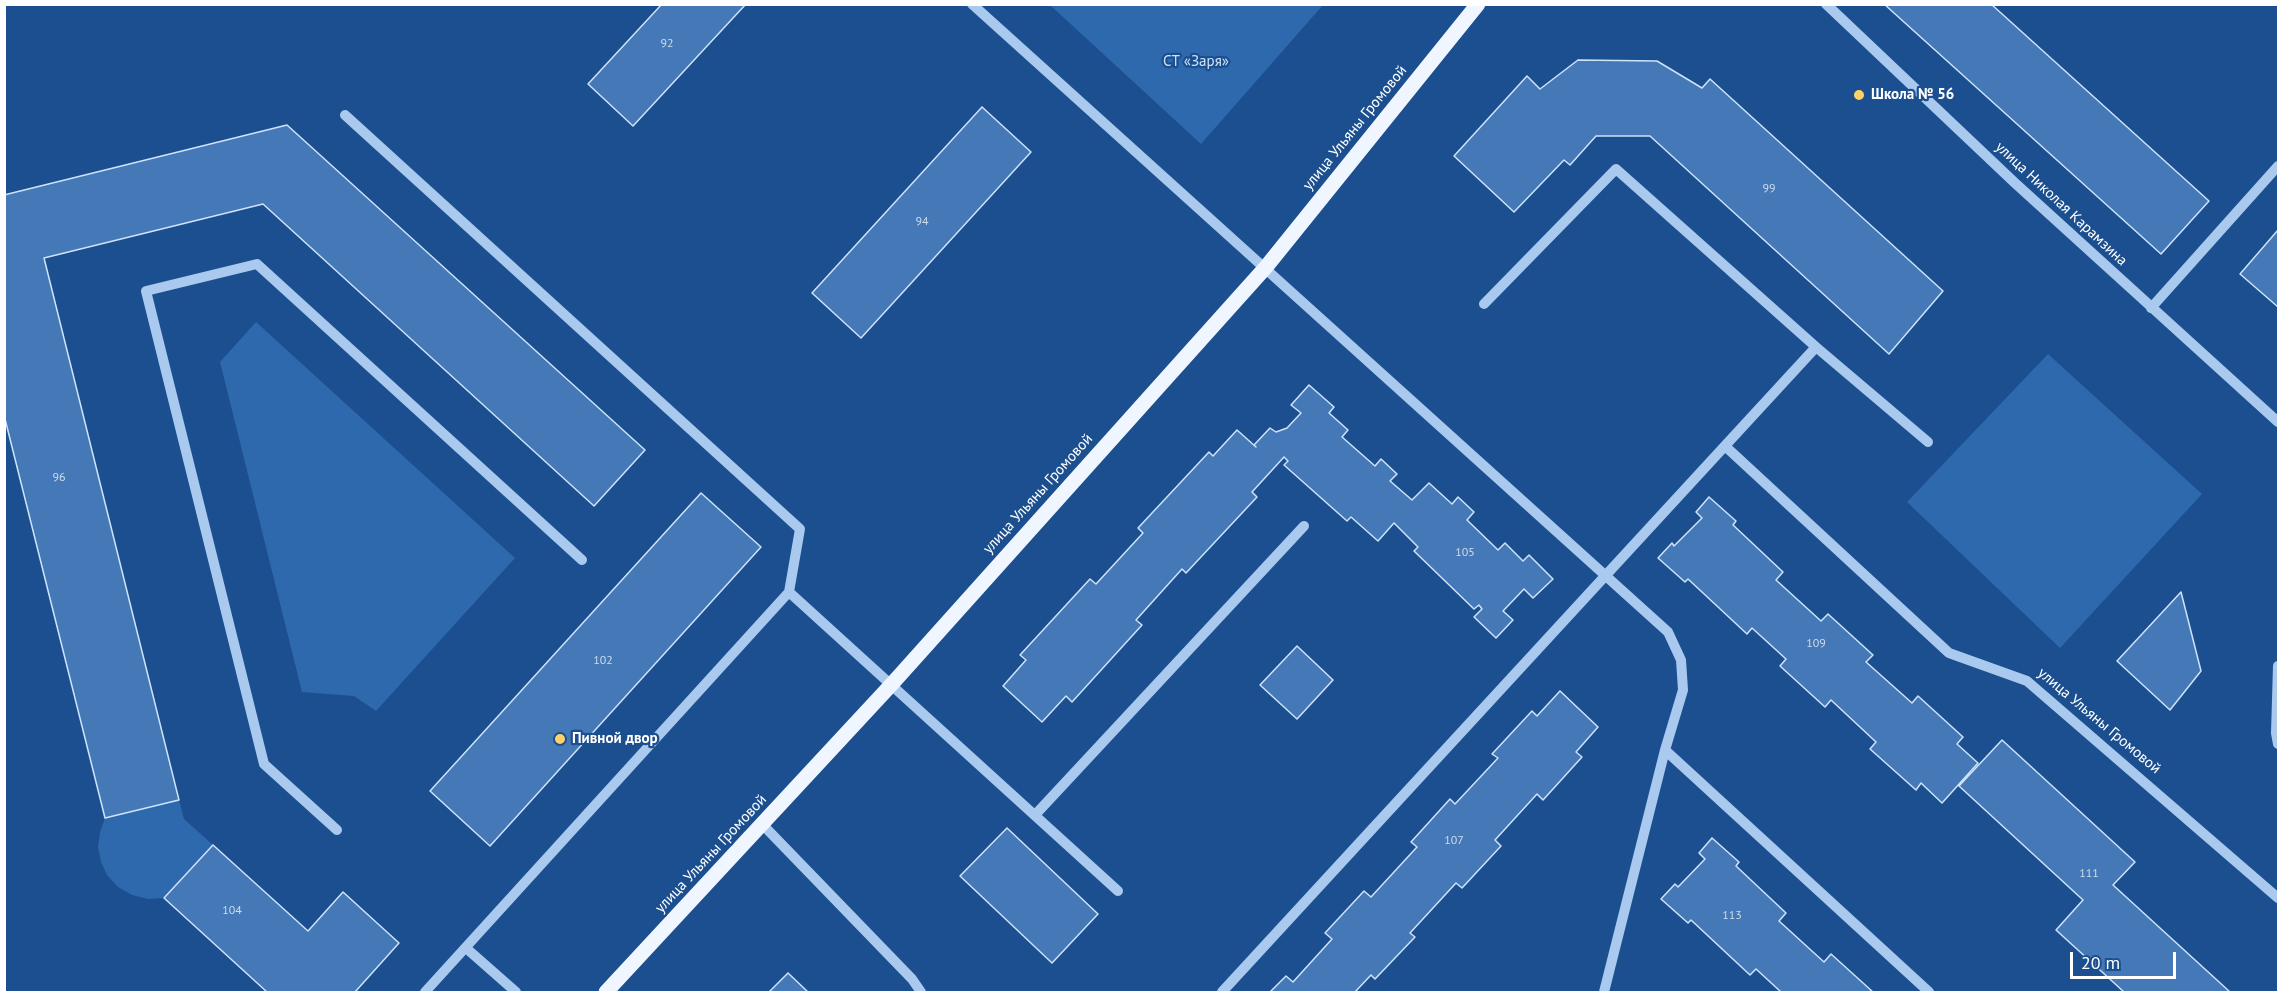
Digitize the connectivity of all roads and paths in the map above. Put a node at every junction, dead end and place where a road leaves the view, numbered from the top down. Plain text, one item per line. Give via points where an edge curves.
1 (972, 4) edge
2 (1478, 4) edge
3 (1826, 4) edge
4 (345, 115) dead end
5 (2278, 166) edge
6 (1266, 267) junction
7 (1484, 304) dead end
8 (2151, 308) junction
9 (1816, 347) junction
10 (2278, 422) edge
11 (1928, 442) dead end
12 (1725, 446) junction
13 (1304, 526) dead end
14 (582, 560) dead end
15 (1606, 575) junction
16 (789, 592) junction
17 (2278, 666) edge
18 (891, 685) junction
19 (2278, 744) edge
20 (1665, 750) junction
21 (1035, 815) junction
22 (763, 825) junction
23 (337, 830) dead end
24 (1118, 891) dead end
25 (2278, 898) edge
26 (466, 948) junction
27 (425, 993) edge
28 (516, 993) edge
29 (606, 993) edge
30 (921, 993) edge
31 (1222, 993) edge
32 (1604, 993) edge
33 (1929, 993) edge

1 - 6 street
2 - 6 main road, улица Ульяны Громовой
3 - 8 street, улица Николая Карамзина
4 - 16 street via 800,529
5 - 8 street
6 - 15 street
6 - 18 main road, улица Ульяны Громовой
7 - 9 street via 1616,169
8 - 10 street, улица Николая Карамзина
9 - 11 street
9 - 12 street
12 - 15 street
12 - 25 street, улица Ульяны Громовой via 1949,653 2027,681
13 - 21 street
14 - 23 street via 256,264 146,291 264,764
15 - 20 street via 1668,632 1681,660 1683,690
15 - 31 street
16 - 18 street
16 - 26 street
17 - 19 street
18 - 21 street
18 - 22 main road, улица Ульяны Громовой
20 - 32 street
20 - 33 street
21 - 24 street
22 - 29 main road, улица Ульяны Громовой
22 - 30 street via 912,979
26 - 27 street
26 - 28 street

